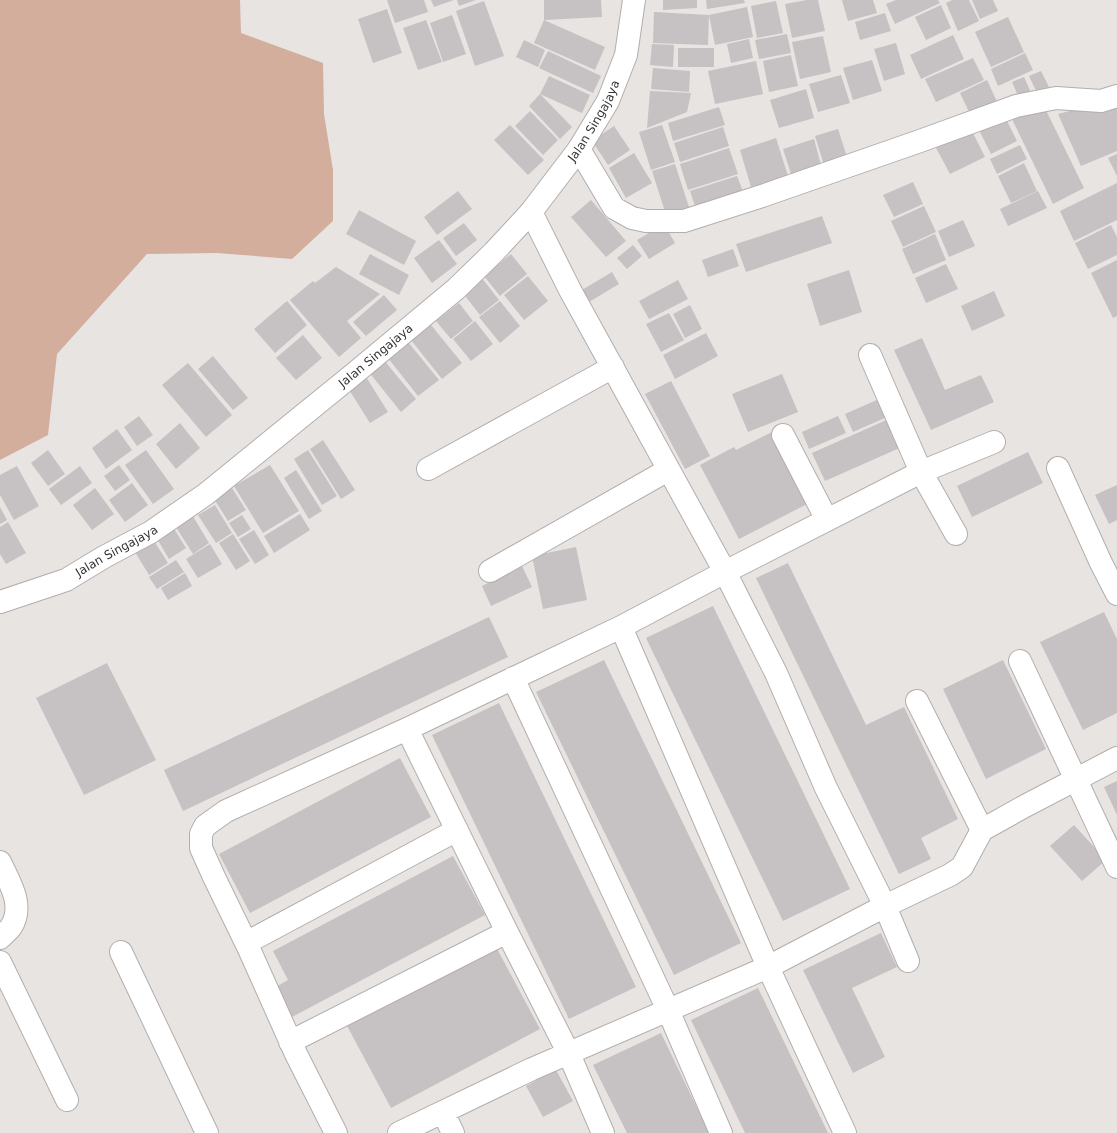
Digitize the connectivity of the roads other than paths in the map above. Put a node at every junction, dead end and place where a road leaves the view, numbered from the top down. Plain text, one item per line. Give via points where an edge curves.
1 (634, 0) edge
2 (1117, 96) edge
3 (579, 149) junction
4 (531, 212) junction
5 (870, 355) dead end
6 (613, 367) junction
7 (783, 435) dead end
8 (994, 442) dead end
9 (428, 468) dead end
10 (1058, 468) dead end
11 (668, 470) junction
12 (921, 472) junction
13 (827, 520) junction
14 (956, 534) dead end
15 (1109, 559) edge
16 (490, 571) dead end
17 (725, 572) junction
18 (1117, 594) edge
19 (0, 602) edge
20 (621, 627) junction
21 (1020, 661) dead end
22 (513, 678) junction
23 (917, 701) dead end
24 (407, 729) junction
25 (1117, 758) edge
26 (1076, 779) junction
27 (457, 830) junction
28 (982, 830) junction
29 (0, 862) edge
30 (1117, 868) edge
31 (885, 906) junction
32 (507, 932) junction
33 (0, 938) edge
34 (246, 943) junction
35 (121, 952) dead end
36 (908, 961) dead end
37 (0, 962) edge
38 (768, 967) junction
39 (668, 1010) junction
40 (290, 1042) junction
41 (569, 1054) junction
42 (67, 1100) dead end
43 (443, 1112) junction
44 (207, 1133) edge
45 (336, 1133) edge
46 (399, 1133) edge
47 (453, 1133) edge
48 (603, 1133) edge
49 (721, 1133) edge
50 (845, 1133) edge

1 - 3 street, Jalan Singajaya via 626,55 608,101
2 - 3 street via 1101,101 1056,98 1016,106 890,152 684,221 646,221 632,218 614,208
3 - 4 street, Jalan Singajaya
4 - 6 street via 570,290
4 - 19 street, Jalan Singajaya via 456,289 206,494 151,532 66,580
5 - 12 street
6 - 9 street
6 - 11 street
7 - 13 street
8 - 12 street
10 - 15 street
11 - 16 street
11 - 17 street
12 - 13 street
12 - 14 street
13 - 17 street
15 - 18 street
17 - 20 street
17 - 31 street via 776,673 826,788
20 - 22 street
20 - 38 street
21 - 26 street
22 - 24 street
22 - 39 street
23 - 28 street
24 - 27 street
24 - 34 street via 226,811 205,826 201,834 201,848
25 - 26 street
26 - 28 street
26 - 30 street
27 - 32 street
27 - 34 street
28 - 31 street via 962,867
29 - 33 street via 18,905 11,927
31 - 36 street
31 - 38 street
32 - 40 street
32 - 41 street
34 - 40 street
35 - 44 street
37 - 42 street
38 - 39 street
38 - 50 street
39 - 41 street
39 - 49 street
40 - 45 street
41 - 43 street
41 - 48 street
43 - 46 street
43 - 47 street

